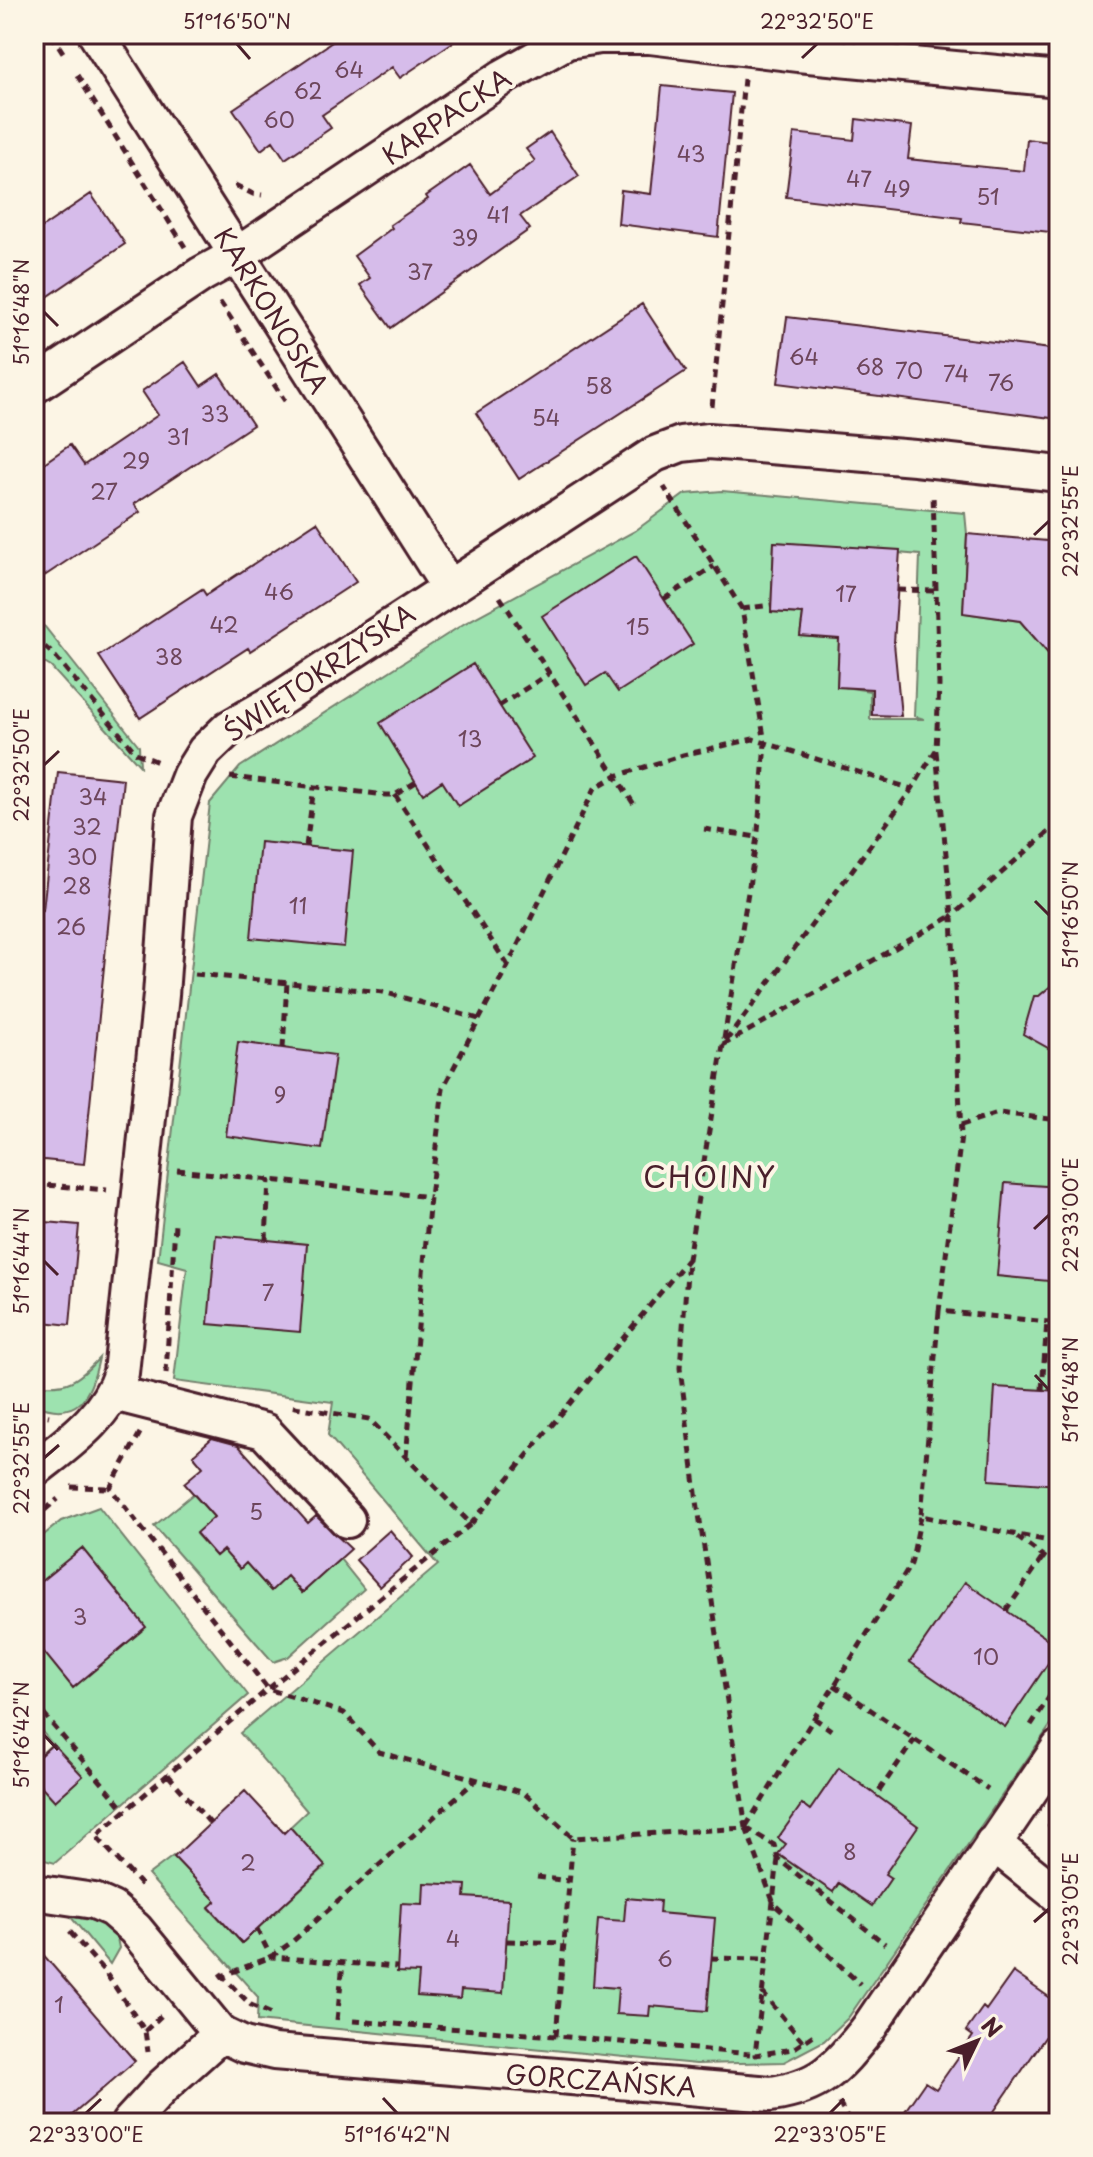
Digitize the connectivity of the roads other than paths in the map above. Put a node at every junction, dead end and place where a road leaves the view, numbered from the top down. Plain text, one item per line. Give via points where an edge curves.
1 (96, 34) edge
2 (1059, 79) edge
3 (237, 255) junction
4 (34, 386) edge
5 (1059, 474) edge
6 (449, 587) junction
7 (114, 1393) junction
8 (34, 1470) edge
9 (347, 1520) dead end
10 (1059, 1748) edge
11 (993, 1843) junction
12 (34, 1892) edge
13 (1059, 1896) edge
14 (221, 2034) junction
15 (129, 2123) edge

1 - 3 street, KARKONOSKA
2 - 3 street, KARPACKA via 650,36 567,41 503,77
3 - 4 street, KARPACKA
3 - 6 street, KARKONOSKA
5 - 6 street, ŚWIĘTOKRZYSKA via 709,441 681,444 655,454
6 - 7 street, ŚWIĘTOKRZYSKA via 229,728 190,775 174,816 161,995 121,1373
7 - 8 street, ŚWIĘTOKRZYSKA via 95,1420
7 - 9 street via 264,1431
10 - 11 street, GORCZAŃSKA
11 - 13 street
11 - 14 street, GORCZAŃSKA via 865,1994 844,2058 800,2090 771,2094 274,2052
12 - 14 street, GORCZAŃSKA via 112,1909 135,1929
14 - 15 street

